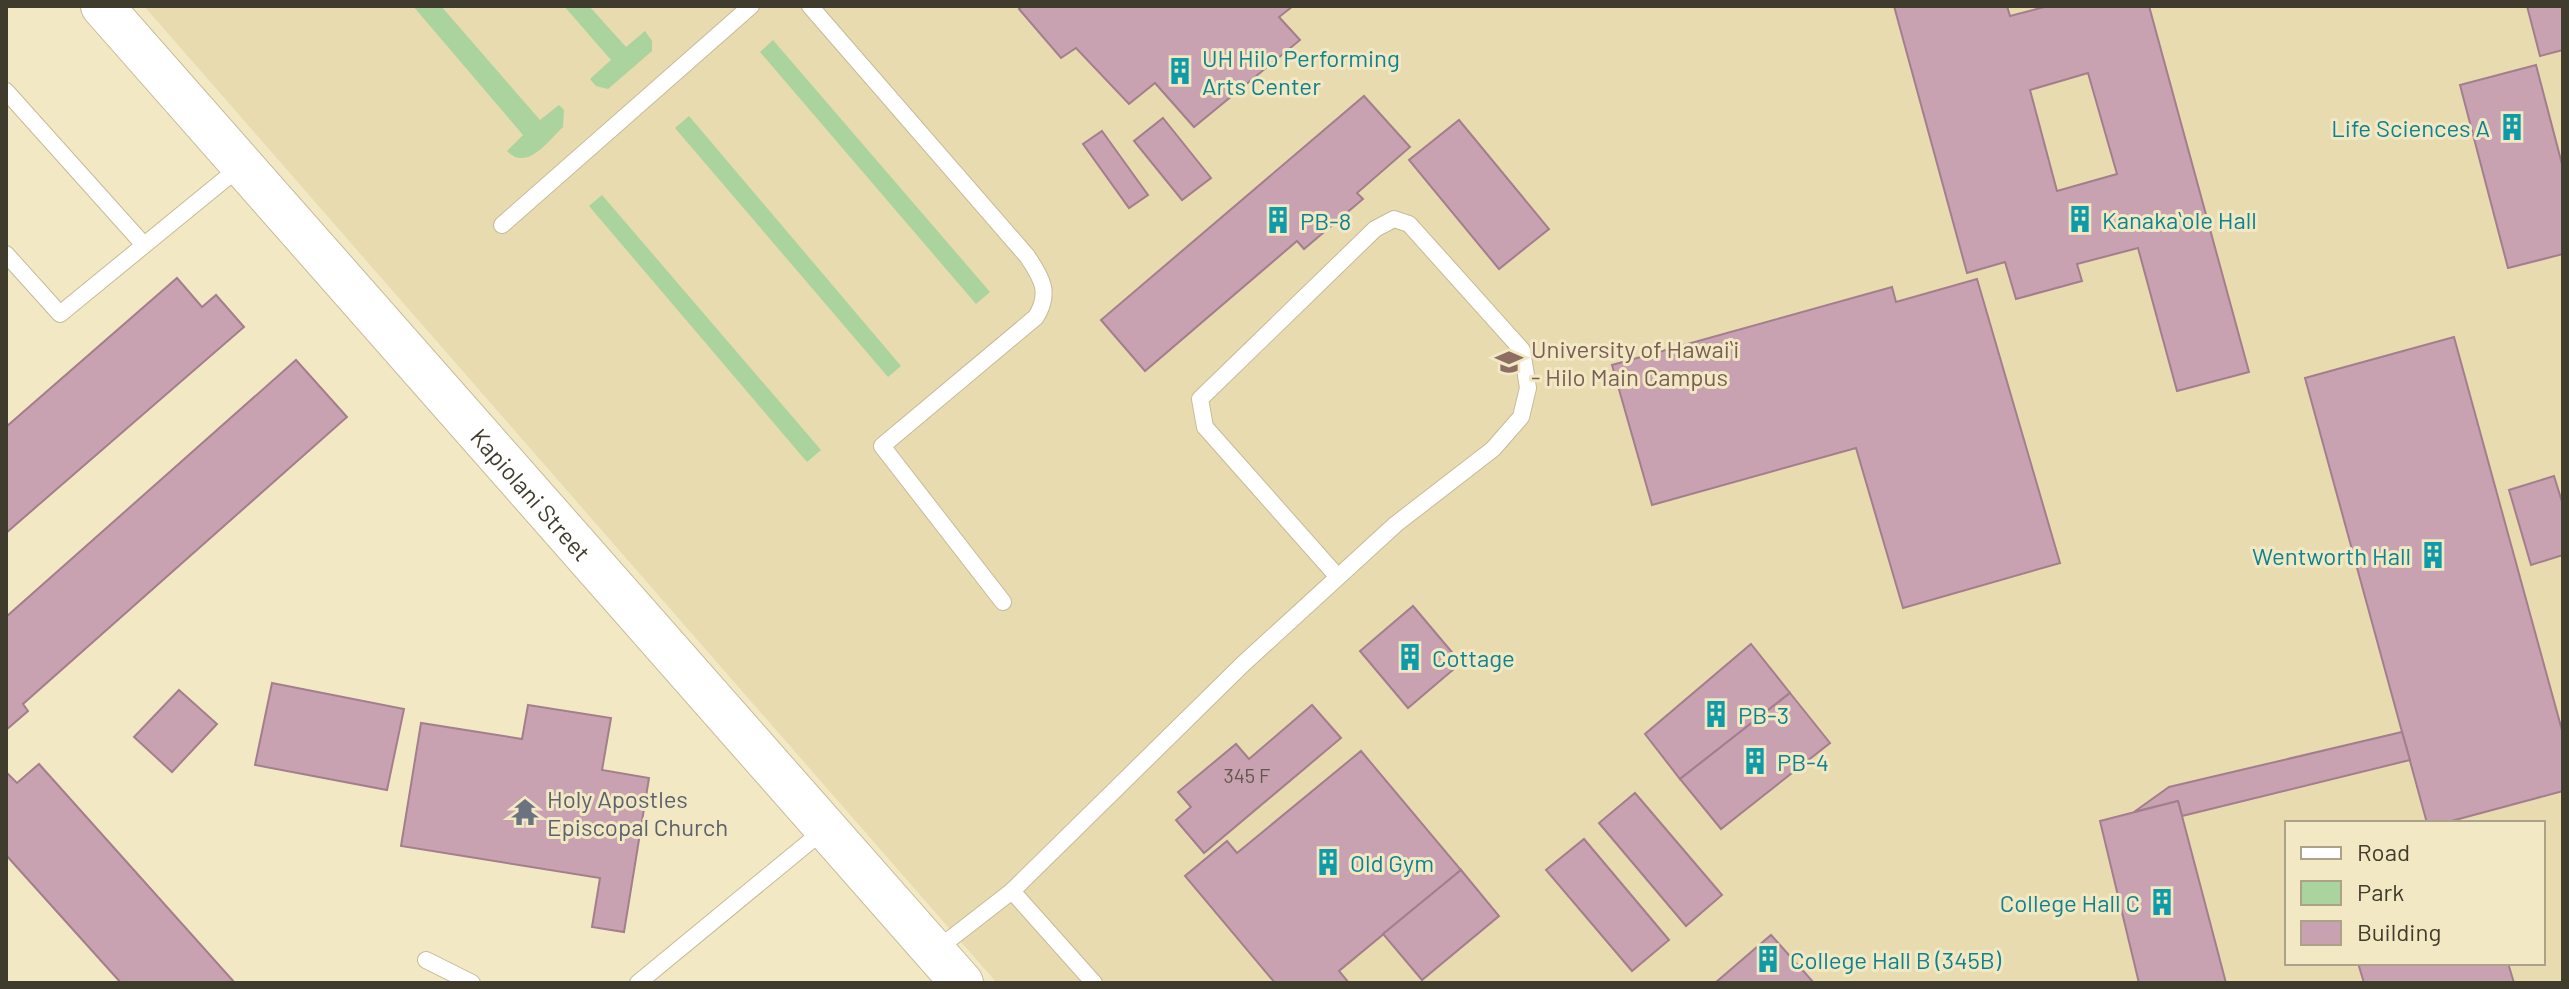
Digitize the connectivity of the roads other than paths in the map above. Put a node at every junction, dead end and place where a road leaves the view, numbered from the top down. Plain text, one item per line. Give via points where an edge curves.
1 (102, 6) edge
2 (751, 6) edge
3 (810, 6) edge
4 (6, 91) edge
5 (242, 165) junction
6 (502, 225) dead end
7 (144, 245) junction
8 (6, 254) edge
9 (1337, 576) junction
10 (1003, 602) dead end
11 (826, 828) junction
12 (1012, 891) junction
13 (935, 951) junction
14 (426, 960) dead end
15 (472, 983) edge
16 (638, 983) edge
17 (962, 983) edge
18 (1094, 983) edge

1 - 5 street, Kapiolani Street
2 - 6 lane
3 - 10 lane via 1027,256 1044,285 1036,317 882,446
4 - 7 lane
5 - 7 lane
5 - 11 street, Kapiolani Street
7 - 8 lane via 60,314
9 - 9 lane via 1493,449 1521,417 1528,388 1522,350 1409,224 1394,219 1375,229 1200,399 1205,427
9 - 12 lane
11 - 13 street, Kapiolani Street
11 - 16 lane
12 - 13 lane
12 - 18 lane
13 - 17 street, Kapiolani Street
14 - 15 lane

